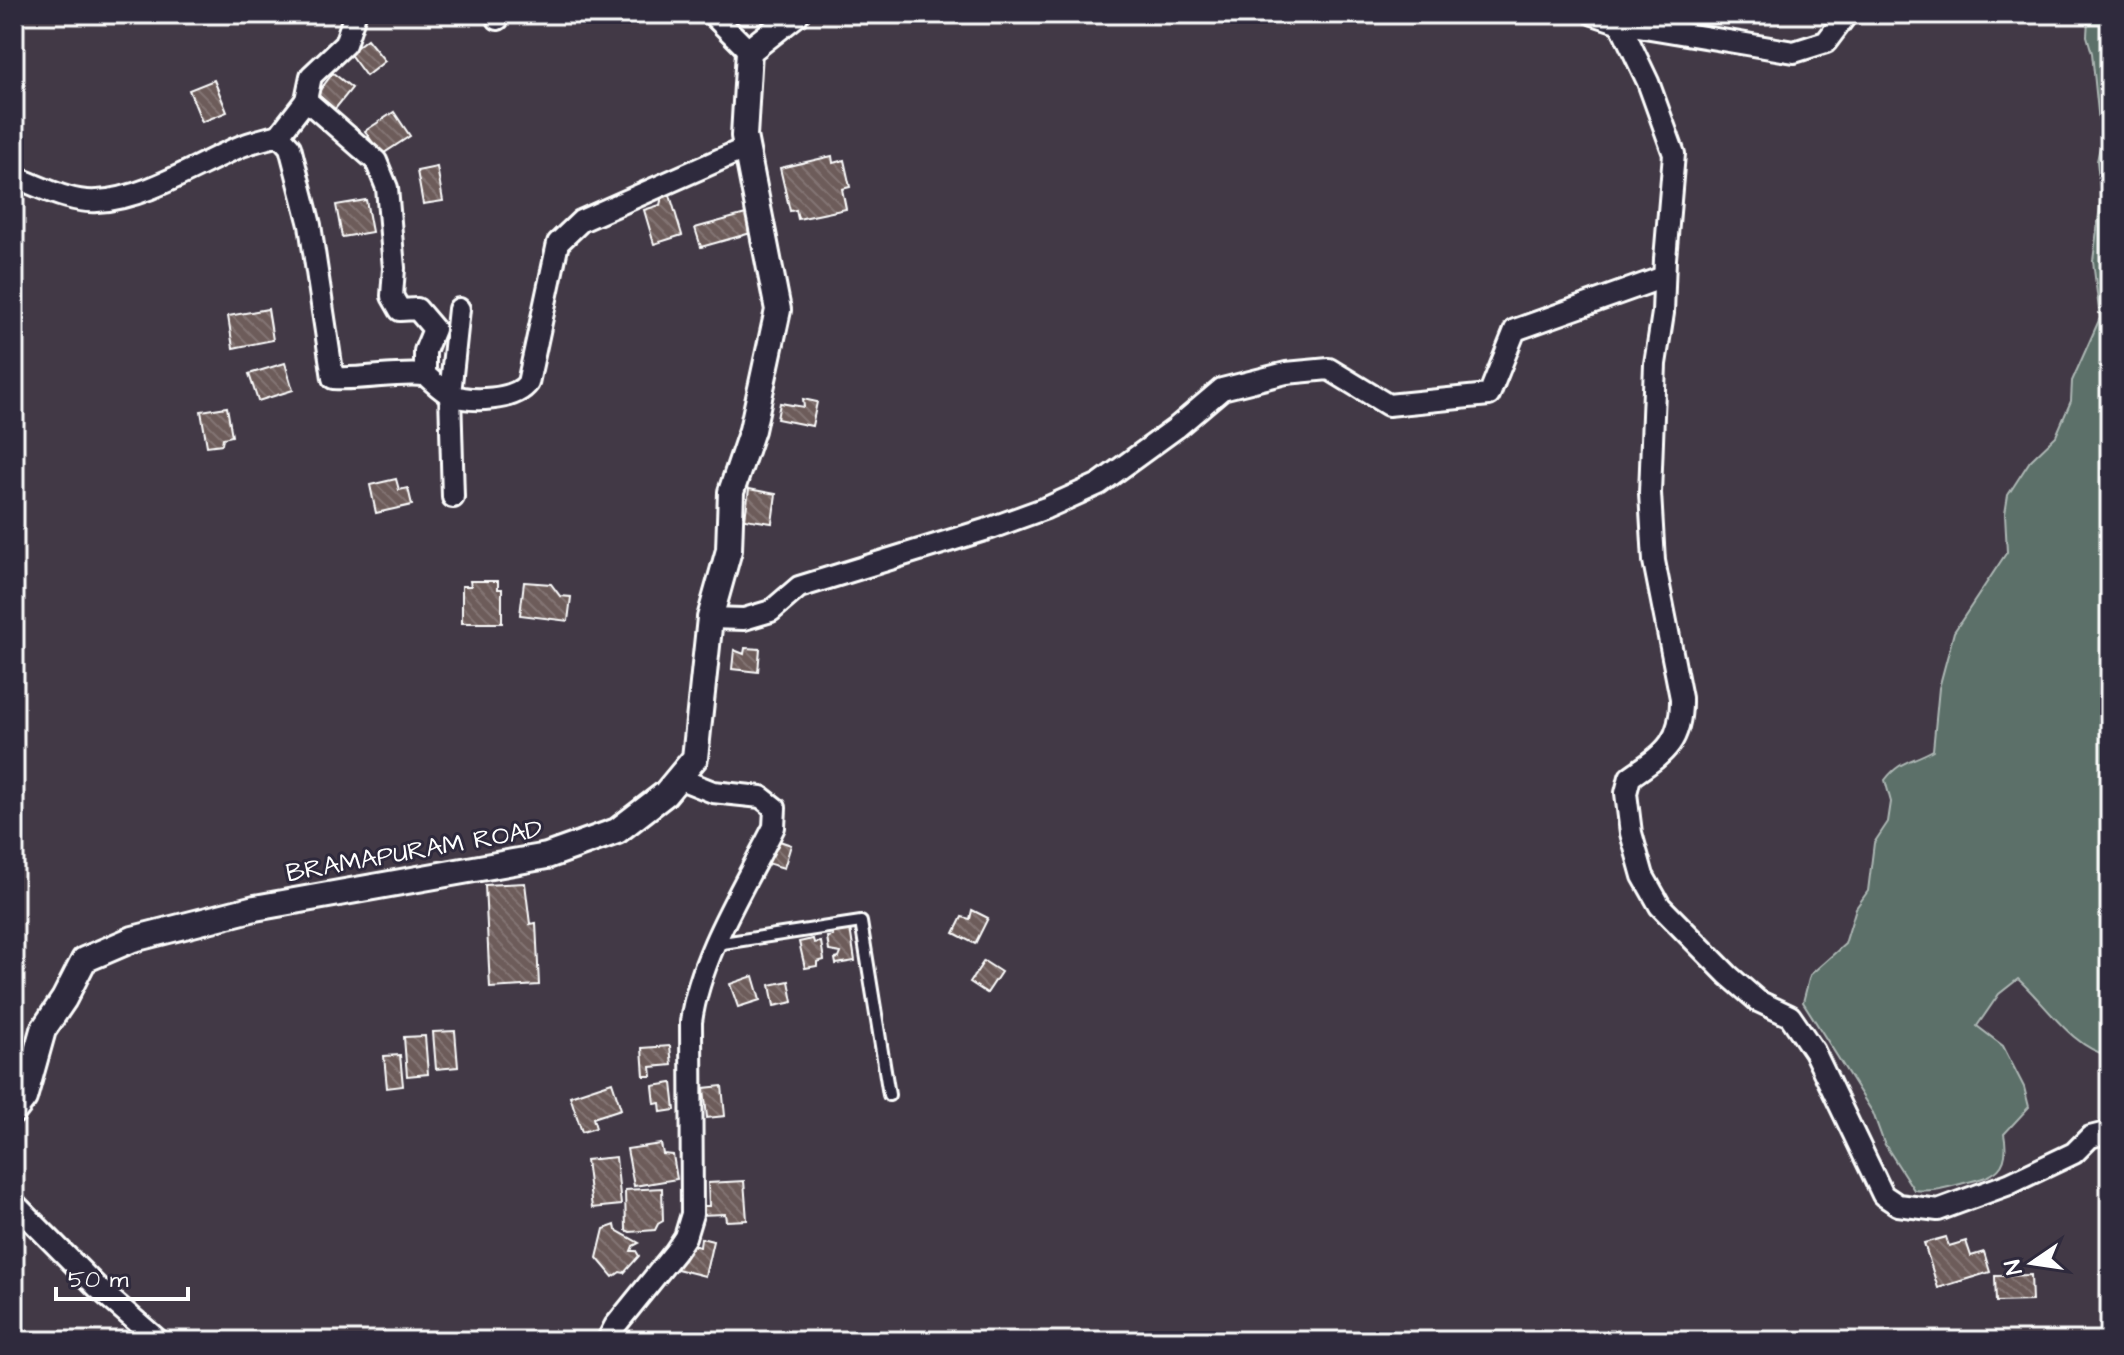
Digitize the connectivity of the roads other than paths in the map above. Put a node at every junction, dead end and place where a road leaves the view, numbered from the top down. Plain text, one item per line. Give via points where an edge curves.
1 (355, 14) edge
2 (712, 14) edge
3 (796, 14) edge
4 (1593, 14) edge
5 (1847, 14) edge
6 (1619, 18) edge
7 (749, 51) junction
8 (306, 100) junction
9 (279, 135) junction
10 (746, 148) junction
11 (14, 177) edge
12 (1664, 277) junction
13 (459, 309) dead end
14 (425, 375) junction
15 (450, 394) junction
16 (453, 497) dead end
17 (710, 618) junction
18 (678, 778) junction
19 (716, 944) junction
20 (889, 1095) dead end
21 (14, 1111) edge
22 (2110, 1132) edge
23 (14, 1203) edge
24 (159, 1341) edge
25 (607, 1341) edge

1 - 8 street via 345,44 311,76
2 - 7 street
3 - 7 street
4 - 6 street
5 - 6 street via 1826,42 1794,52
6 - 12 street via 1674,154
7 - 10 street, BRAMAPURAM ROAD
8 - 9 street
8 - 14 street via 376,161 387,188 392,296 400,310 417,309 434,329 425,351
9 - 11 street via 97,202
9 - 14 street via 290,147 310,225 333,378
10 - 15 street via 581,221 558,243 523,390 503,398
10 - 17 street, BRAMAPURAM ROAD via 778,310 752,430 731,492 729,550
12 - 17 street via 1515,330 1489,395 1388,405 1329,369 1222,389 1099,484 1046,508 799,587 771,611 744,619
12 - 22 street via 1650,493 1654,561 1682,716 1673,742 1630,777 1626,793 1643,876 1660,906 1728,975 1758,1001 1790,1016 1814,1051 1883,1195 1898,1205 1938,1210 2009,1184 2074,1153 2090,1137
13 - 15 street
14 - 15 street
15 - 16 street
17 - 18 street, BRAMAPURAM ROAD via 695,758
18 - 19 street via 713,792 761,797 775,808 774,827
18 - 21 street, BRAMAPURAM ROAD via 617,831 547,856 255,908 133,939 84,960 43,1030 24,1098
19 - 20 lane via 861,922
19 - 25 street via 691,1022 692,1214 675,1252
23 - 24 street

